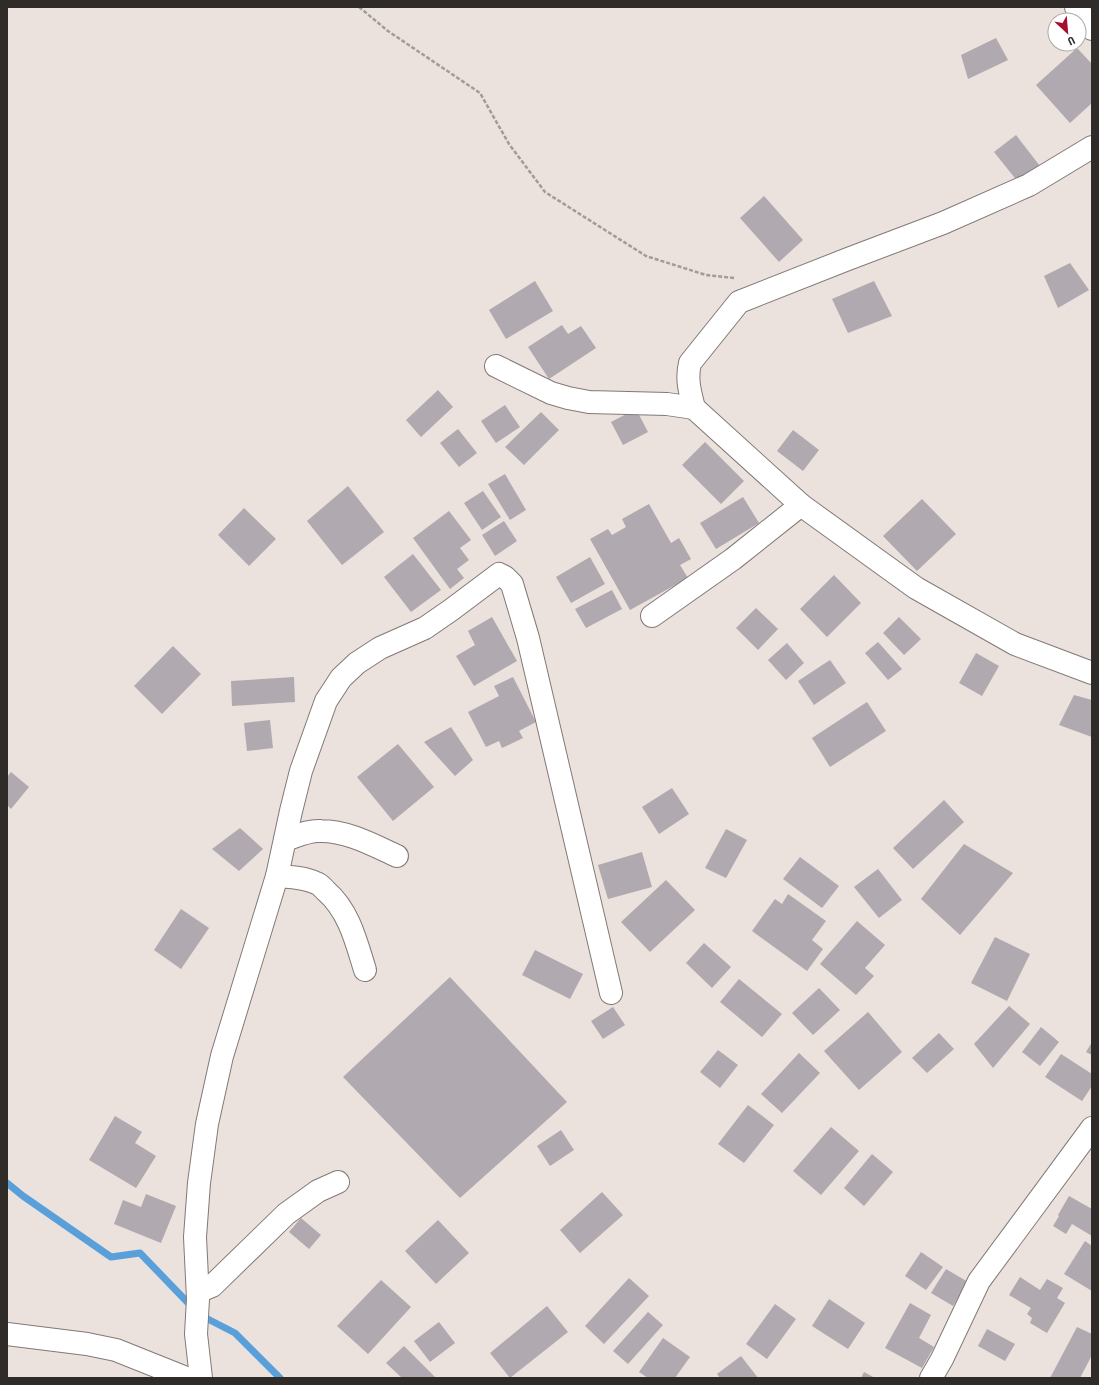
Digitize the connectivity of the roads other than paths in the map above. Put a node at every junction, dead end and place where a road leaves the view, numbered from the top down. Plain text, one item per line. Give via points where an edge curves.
1 (1076, 7) edge
2 (1092, 29) edge
3 (1092, 147) edge
4 (496, 366) dead end
5 (694, 408) junction
6 (801, 505) junction
7 (652, 616) dead end
8 (1092, 673) edge
9 (285, 840) junction
10 (397, 856) dead end
11 (277, 876) junction
12 (365, 970) dead end
13 (611, 993) dead end
14 (1092, 1128) edge
15 (338, 1182) dead end
16 (198, 1295) junction
17 (7, 1334) edge
18 (186, 1378) edge
19 (200, 1378) edge
20 (931, 1378) edge

1 - 2 street
3 - 5 street via 1029,185 943,224 739,302 690,363 689,389
4 - 5 street via 568,398 589,402 666,404
5 - 6 street
6 - 7 street via 733,559
6 - 8 street via 929,596 1015,644
9 - 10 street via 320,830 346,834
9 - 11 street
9 - 13 street via 301,771 326,701 341,678 357,663 380,648 425,628 499,574 512,584 528,638
11 - 12 street via 297,877 317,883 332,896 354,932
11 - 16 street via 222,1056 208,1124 199,1183 195,1237
14 - 20 street via 979,1281
15 - 16 street via 318,1191 286,1214 212,1286
16 - 19 street via 196,1334
17 - 18 street via 116,1350

